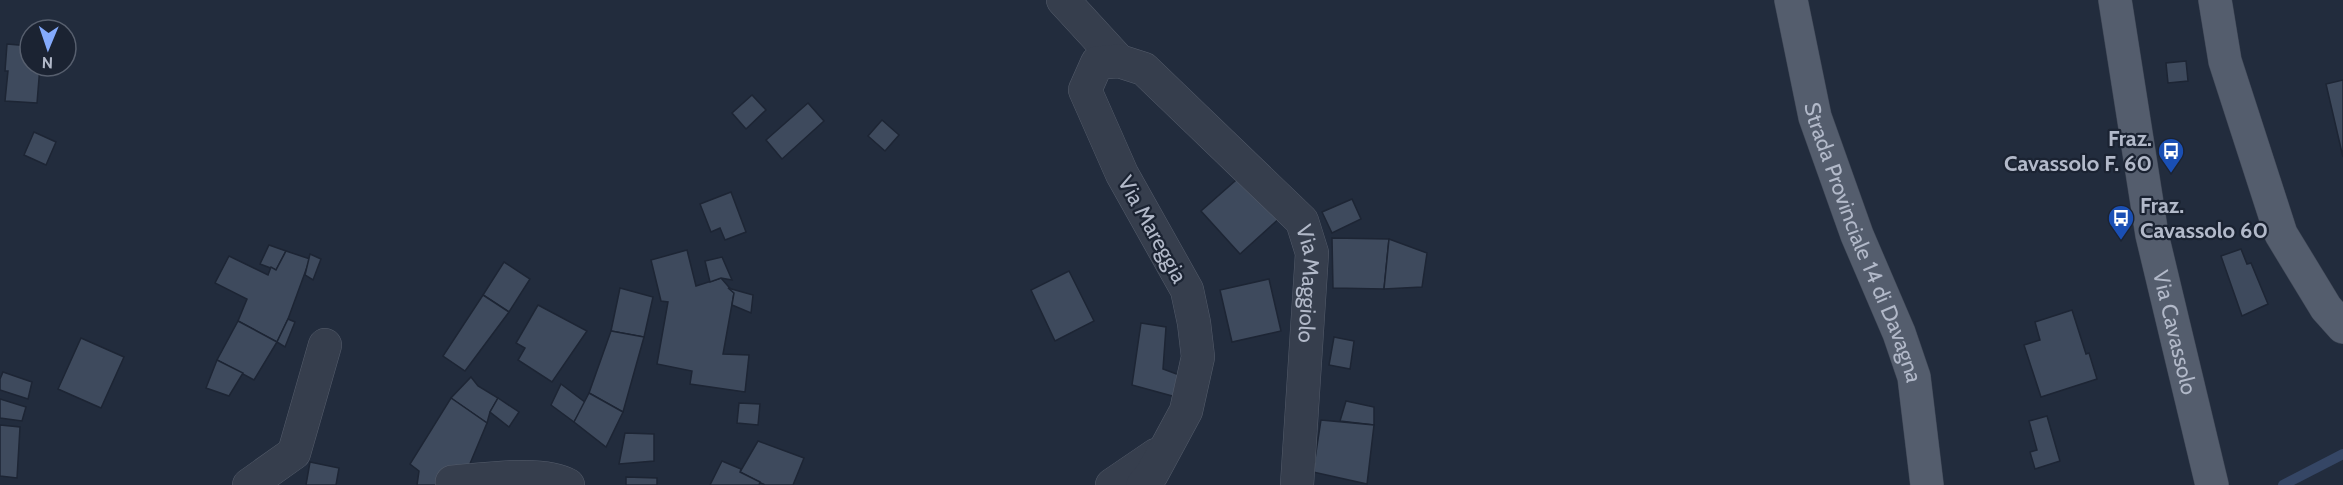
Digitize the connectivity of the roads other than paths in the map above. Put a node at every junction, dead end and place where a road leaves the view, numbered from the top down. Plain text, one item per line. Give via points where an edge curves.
1 (1063, 0) edge
2 (1791, 0) edge
3 (2115, 0) edge
4 (2215, 0) edge
5 (1119, 61) junction
6 (2343, 327) edge
7 (325, 345) dead end
8 (1168, 446) junction
9 (452, 482) dead end
10 (249, 485) edge
11 (568, 485) edge
12 (1112, 485) edge
13 (1143, 485) edge
14 (1297, 485) edge
15 (1927, 485) edge
16 (2212, 485) edge

1 - 5 street
2 - 15 main road, Strada Provinciale 14 di Davagna via 1815,117 1914,377
3 - 16 main road, Via Cavassolo via 2152,235
4 - 6 main road via 2225,61 2281,234 2326,308
5 - 8 street, Via Mareggia via 1097,63 1084,90 1122,174 1187,290 1196,334 1198,357 1192,389 1186,411
5 - 14 street, Via Maggiolo via 1144,69 1302,221 1312,253
7 - 10 street via 294,453
8 - 12 street
8 - 13 street, Via Mareggia
9 - 11 street via 533,477

